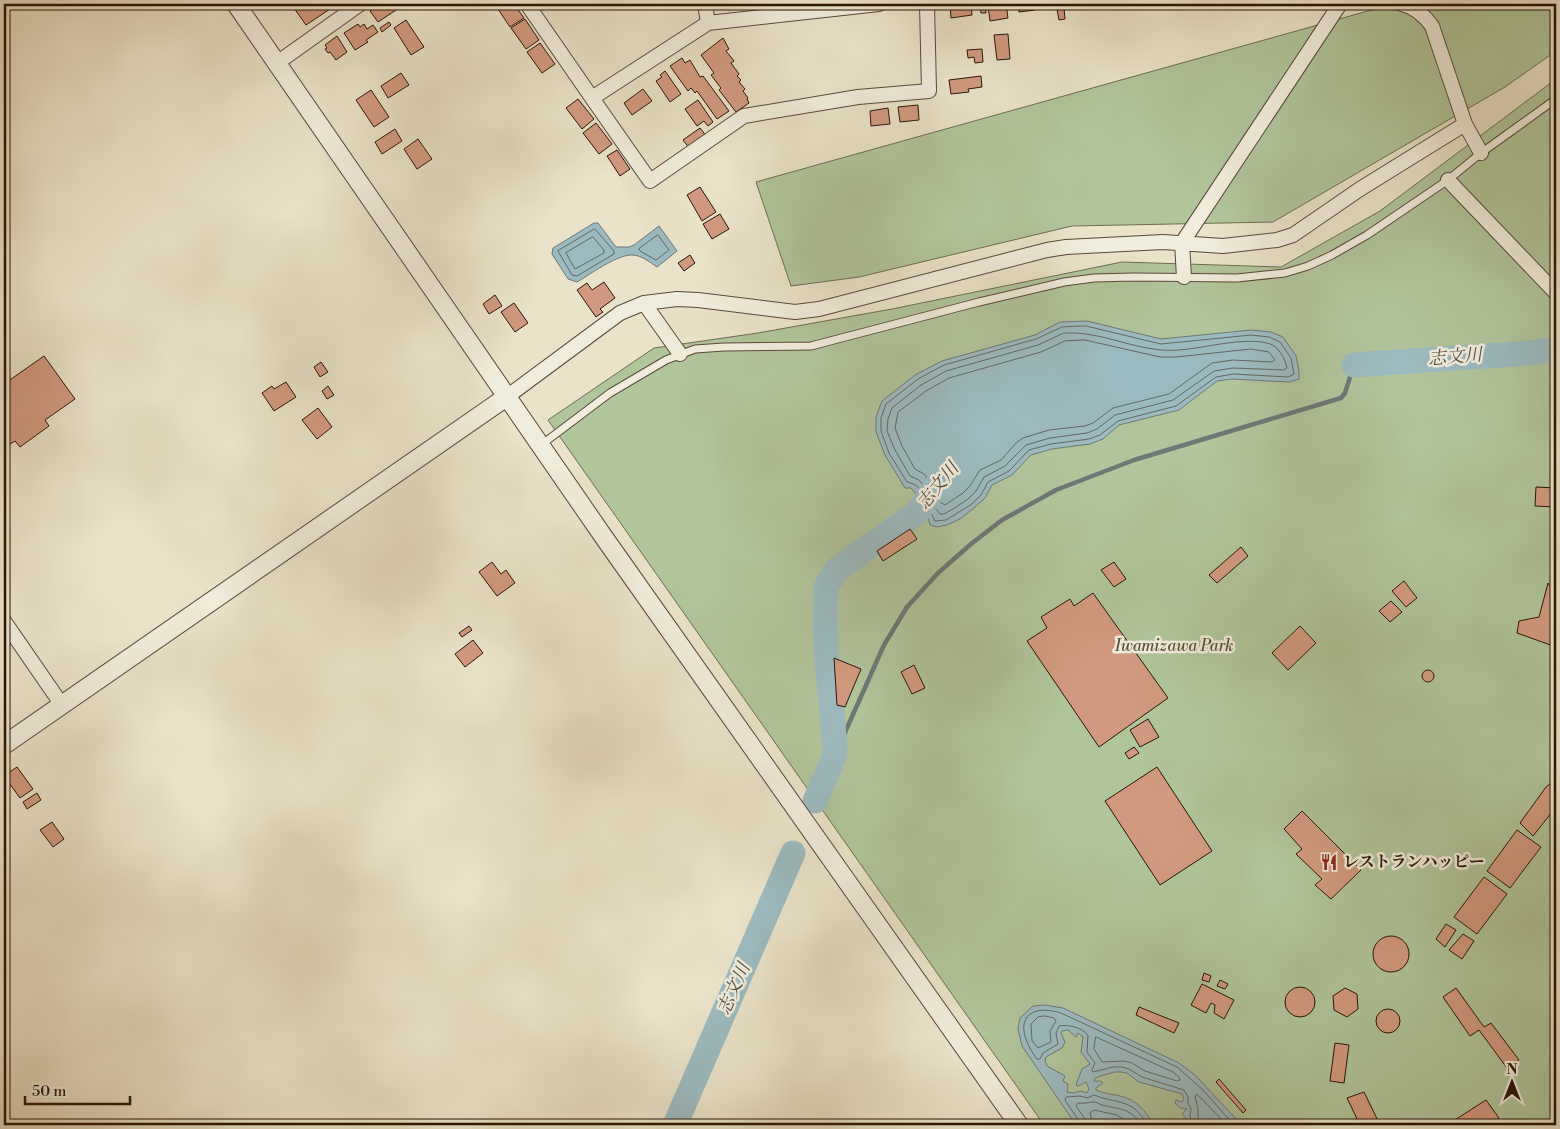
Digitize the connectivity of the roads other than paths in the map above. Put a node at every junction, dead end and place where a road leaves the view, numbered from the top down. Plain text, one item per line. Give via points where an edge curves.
1 (236, 4) edge
2 (360, 4) edge
3 (527, 4) edge
4 (705, 4) edge
5 (879, 4) edge
6 (927, 4) edge
7 (1340, 4) edge
8 (1402, 4) edge
9 (708, 23) junction
10 (277, 63) junction
11 (592, 98) junction
12 (1556, 99) edge
13 (1465, 124) junction
14 (1482, 153) junction
15 (1448, 180) junction
16 (1182, 243) junction
17 (1184, 277) junction
18 (1556, 293) edge
19 (644, 303) junction
20 (680, 354) junction
21 (508, 396) junction
22 (540, 445) junction
23 (4, 621) edge
24 (62, 705) junction
25 (4, 745) edge
26 (1018, 1125) edge

1 - 10 street
2 - 10 street
3 - 11 street
4 - 9 street
5 - 9 street
6 - 11 street via 929,91 858,97 744,116 650,180
7 - 16 street
8 - 13 street via 1415,9 1432,26
9 - 11 street
10 - 21 street
12 - 14 lane
13 - 14 street
13 - 16 street via 1293,235 1223,246
14 - 15 lane
15 - 17 lane via 1367,235 1308,266 1285,273 1237,278
15 - 18 street
16 - 17 street
16 - 19 street via 1123,243 1047,250 819,309 795,312 698,300
17 - 20 lane via 1094,278 979,302 811,346 724,347 695,349
19 - 20 street
19 - 21 street via 620,314
20 - 22 lane via 610,393
21 - 22 street
21 - 24 street
22 - 26 street
23 - 24 street
24 - 25 street

